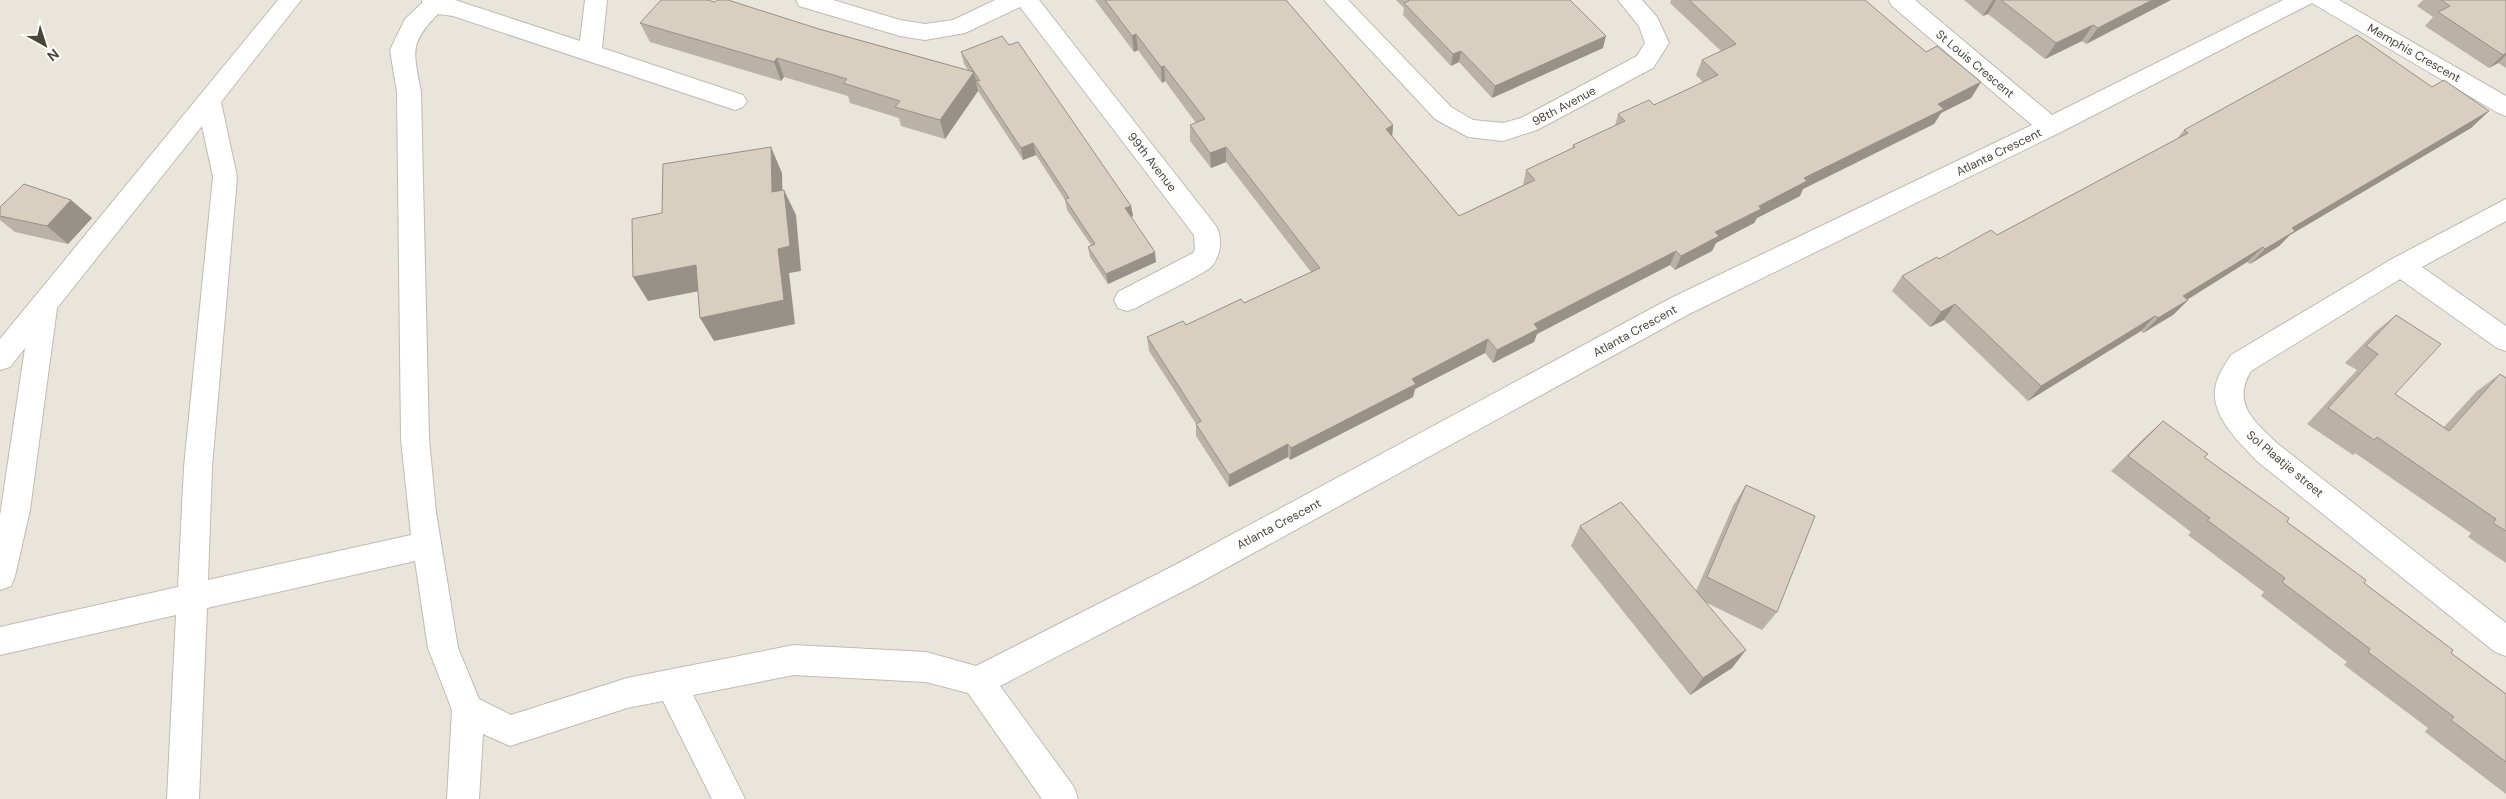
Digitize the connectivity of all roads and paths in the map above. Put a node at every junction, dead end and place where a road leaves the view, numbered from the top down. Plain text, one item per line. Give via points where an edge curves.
1 (290, 0) edge
2 (596, 0) edge
3 (807, 0) edge
4 (1016, 0) edge
5 (1027, 0) edge
6 (1335, 0) edge
7 (1629, 0) edge
8 (1900, 0) edge
9 (2302, 0) edge
10 (2321, 0) edge
11 (433, 2) edge
12 (590, 53) junction
13 (208, 99) junction
14 (735, 101) dead end
15 (2506, 107) edge
16 (2050, 127) junction
17 (2506, 209) edge
18 (2402, 266) junction
19 (1127, 300) dead end
20 (44, 306) junction
21 (2506, 340) edge
22 (0, 359) edge
23 (427, 545) junction
24 (0, 576) edge
25 (192, 596) junction
26 (0, 641) edge
27 (2506, 642) edge
28 (978, 681) junction
29 (671, 684) junction
30 (468, 710) junction
31 (183, 799) edge
32 (463, 799) edge
33 (729, 799) edge
34 (1062, 799) edge

1 - 13 street
2 - 12 street
3 - 4 street via 924,32 957,26
5 - 19 street, 99th Avenue via 1207,233 1208,250 1202,260
6 - 7 street, 98th Avenue via 1443,113 1468,128 1503,132 1529,124 1645,62 1657,43 1649,23
8 - 16 street, St Louis Crescent
9 - 16 street, Atlanta Crescent
10 - 15 street, Memphis Crescent
11 - 12 street
11 - 23 street via 413,25 402,50 409,92 415,439
12 - 14 street
13 - 20 street
13 - 25 street via 225,177 198,467
16 - 28 street, Atlanta Crescent via 1680,306 1187,574
17 - 18 street, Sol Plaatjie street
18 - 21 street
18 - 27 street, Sol Plaatjie street via 2242,363 2230,382 2230,404 2242,428 2268,453
20 - 22 street
20 - 24 street via 16,510
23 - 25 street
23 - 30 street via 443,648
25 - 26 street
25 - 31 street
28 - 29 street via 926,667 794,660
28 - 34 street
29 - 30 street via 627,693 510,731
29 - 33 street
30 - 32 street

